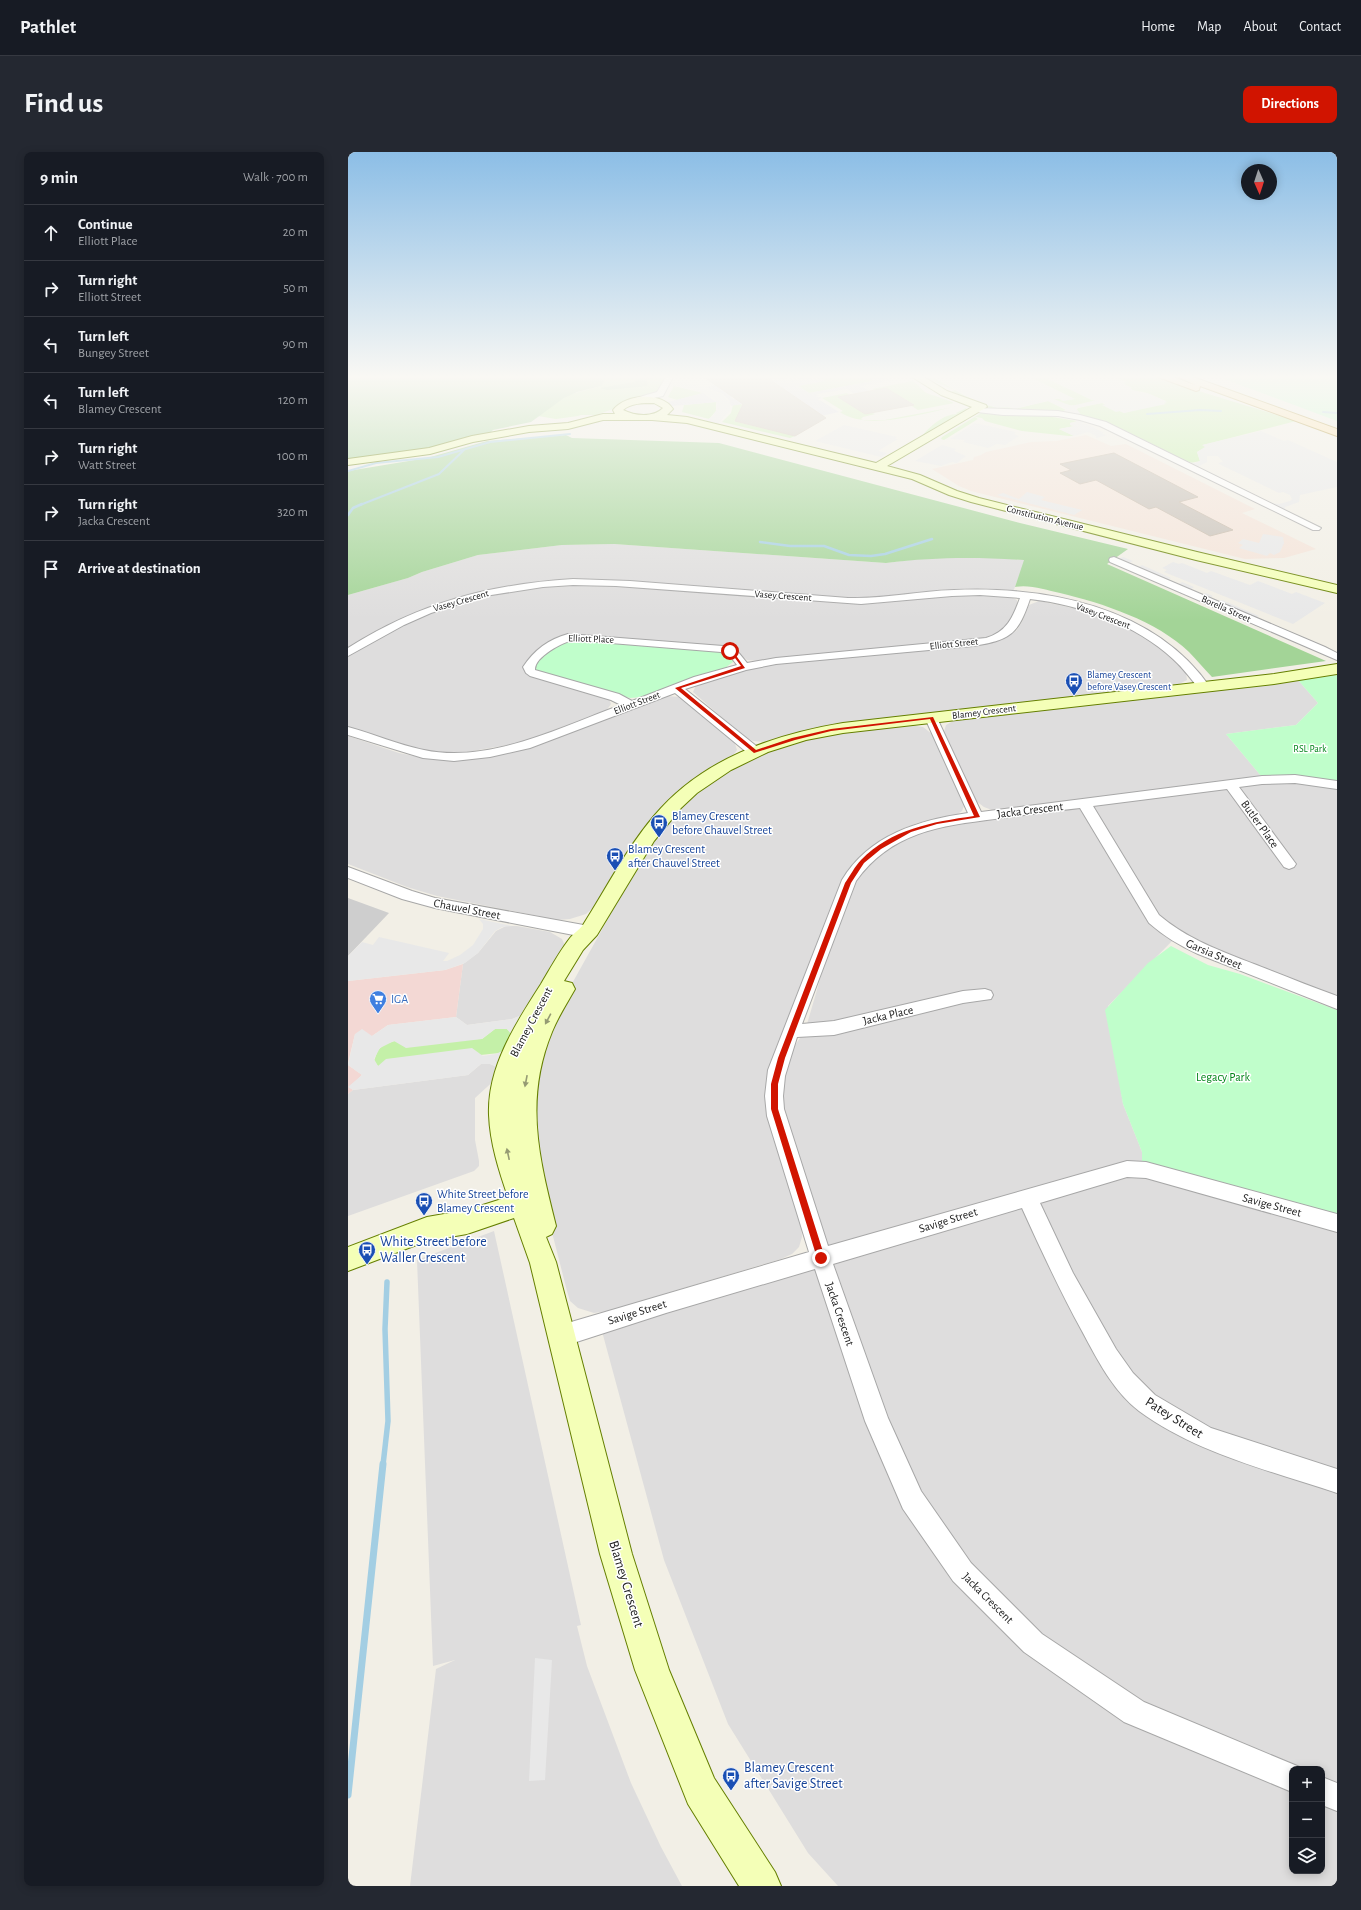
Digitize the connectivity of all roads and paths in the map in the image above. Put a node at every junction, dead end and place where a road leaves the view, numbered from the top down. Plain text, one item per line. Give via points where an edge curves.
1 (381, 458) edge
2 (841, 458) edge
3 (898, 458) edge
4 (1172, 458) edge
5 (348, 462) edge
6 (882, 468) junction
7 (1316, 528) dead end
8 (1196, 556) junction
9 (1114, 560) dead end
10 (1337, 589) edge
11 (1337, 594) edge
12 (1026, 596) junction
13 (1321, 649) junction
14 (348, 653) edge
15 (1337, 653) edge
16 (1337, 657) edge
17 (744, 667) junction
18 (1337, 669) edge
19 (1337, 673) edge
20 (1274, 679) junction
21 (1204, 687) junction
22 (677, 688) junction
23 (631, 706) junction
24 (931, 718) junction
25 (348, 731) edge
26 (755, 752) junction
27 (1230, 784) junction
28 (1337, 785) edge
29 (1084, 803) junction
30 (977, 817) junction
31 (1289, 864) dead end
32 (348, 872) edge
33 (589, 932) junction
34 (984, 996) dead end
35 (1337, 1003) edge
36 (792, 1032) junction
37 (533, 1038) junction
38 (512, 1110) junction
39 (525, 1196) junction
40 (1027, 1197) junction
41 (1337, 1224) edge
42 (821, 1258) junction
43 (348, 1259) edge
44 (561, 1336) junction
45 (1337, 1481) edge
46 (1289, 1777) edge
47 (1325, 1792) edge
48 (1337, 1797) edge
49 (761, 1886) edge

1 - 5 street
2 - 6 street, Constitution Avenue
3 - 6 street
4 - 7 street
6 - 8 street, Constitution Avenue via 916,477 974,500
8 - 10 street, Constitution Avenue
8 - 11 street, Constitution Avenue
9 - 13 street, Borella Street
12 - 14 street, Vasey Crescent via 964,592 865,602 608,583 550,584 494,591 435,608 387,628
12 - 17 street, Elliott Street via 1015,626 992,640 781,660
12 - 21 street, Vasey Crescent via 1079,606 1136,629 1174,654
13 - 15 street
13 - 16 street, Borella Street
17 - 22 street, Elliott Street
17 - 23 street, Elliott Place via 734,654 725,649 576,637 556,642 529,667 534,674 615,697
18 - 20 street, Blamey Crescent
19 - 20 street, Blamey Crescent
20 - 21 street, Blamey Crescent
21 - 24 street, Blamey Crescent
22 - 23 street, Elliott Street
22 - 26 street
23 - 25 street, Elliott Street via 521,746 475,755 449,757 423,754
24 - 26 street, Blamey Crescent via 831,730
24 - 30 street
26 - 33 street, Blamey Crescent via 698,784 665,813 650,832
27 - 28 street, Jacka Crescent via 1286,779
27 - 29 street, Jacka Crescent
27 - 31 street, Butler Place
29 - 30 street, Jacka Crescent
29 - 35 street, Garsia Street via 1154,919 1162,927 1198,949
30 - 36 street, Jacka Crescent via 909,830 879,847 862,862 848,883
32 - 33 street, Chauvel Street via 435,903
33 - 37 street, Blamey Crescent via 586,948 552,996
34 - 36 street, Jacka Place via 963,997 824,1030
36 - 42 street, Jacka Crescent via 776,1074 774,1109
37 -> 38 street, Blamey Crescent via 527,1075
37 - 38 street, Blamey Crescent via 511,1058 503,1087
38 - 39 street, Blamey Crescent via 510,1163
39 - 43 street via 467,1222 436,1226
39 - 44 street, Blamey Crescent via 534,1246 543,1262
40 - 41 street, Savige Street via 1120,1170 1146,1170 1324,1218
40 - 42 street, Savige Street
40 - 45 street, Patey Street via 1066,1280 1108,1357 1147,1403 1206,1438
42 - 44 street, Savige Street
42 - 46 street, Jacka Crescent via 877,1421 912,1500 962,1572 1033,1643 1134,1712
44 - 49 street, Blamey Crescent via 616,1554 652,1670 701,1791
47 - 48 street

